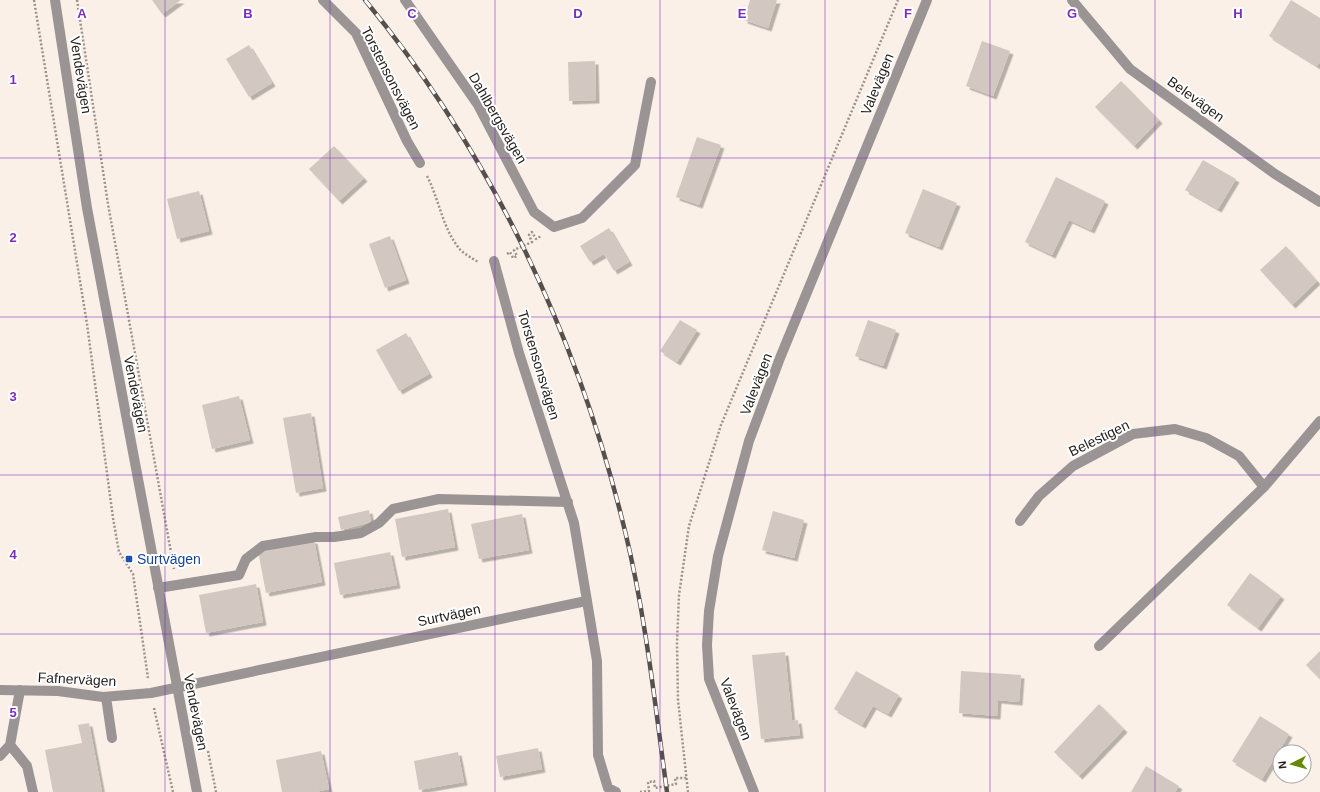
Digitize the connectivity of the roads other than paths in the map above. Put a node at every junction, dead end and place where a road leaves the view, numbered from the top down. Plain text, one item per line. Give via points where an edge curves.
1 (55, 0) edge
2 (323, 0) edge
3 (405, 0) edge
4 (927, 0) edge
5 (1072, 0) edge
6 (651, 82) dead end
7 (420, 163) road end
8 (1320, 202) edge
9 (494, 261) road end
10 (1320, 421) edge
11 (1264, 487) junction
12 (568, 502) junction
13 (1020, 521) dead end
14 (158, 588) junction
15 (586, 601) junction
16 (1099, 646) dead end
17 (176, 687) junction
18 (0, 690) edge
19 (20, 690) junction
20 (106, 697) junction
21 (112, 738) dead end
22 (10, 745) junction
23 (0, 756) edge
24 (33, 792) edge
25 (197, 792) edge
26 (616, 792) edge
27 (754, 792) edge

1 - 14 street, Vendevägen via 88,208
2 - 7 street, Torstensonsvägen via 356,33
3 - 6 street, Dahlbergsvägen via 478,105 534,212 554,227 582,218 634,165
4 - 27 street, Valevägen via 749,441 718,556 709,611 709,679
5 - 8 street, Belevägen via 1130,69 1275,174
9 - 12 street, Torstensonsvägen via 519,353
10 - 11 street
11 - 13 street, Belestigen via 1239,456 1206,438 1175,429 1133,434 1073,466 1039,496
11 - 16 street
12 - 14 street via 439,499 393,509 379,523 361,533 334,537 316,536 263,546 246,559 239,575
12 - 15 street, Torstensonsvägen via 574,523
14 - 17 street, Vendevägen
15 - 17 street, Surtvägen
15 - 26 street, Torstensonsvägen via 597,660 598,755 608,788
17 - 20 street, Fafnervägen via 151,693
17 - 25 street, Vendevägen
18 - 19 street, Fafnervägen
19 - 20 street, Fafnervägen via 58,691
19 - 22 street
20 - 21 street
22 - 23 street
22 - 24 street via 27,766

